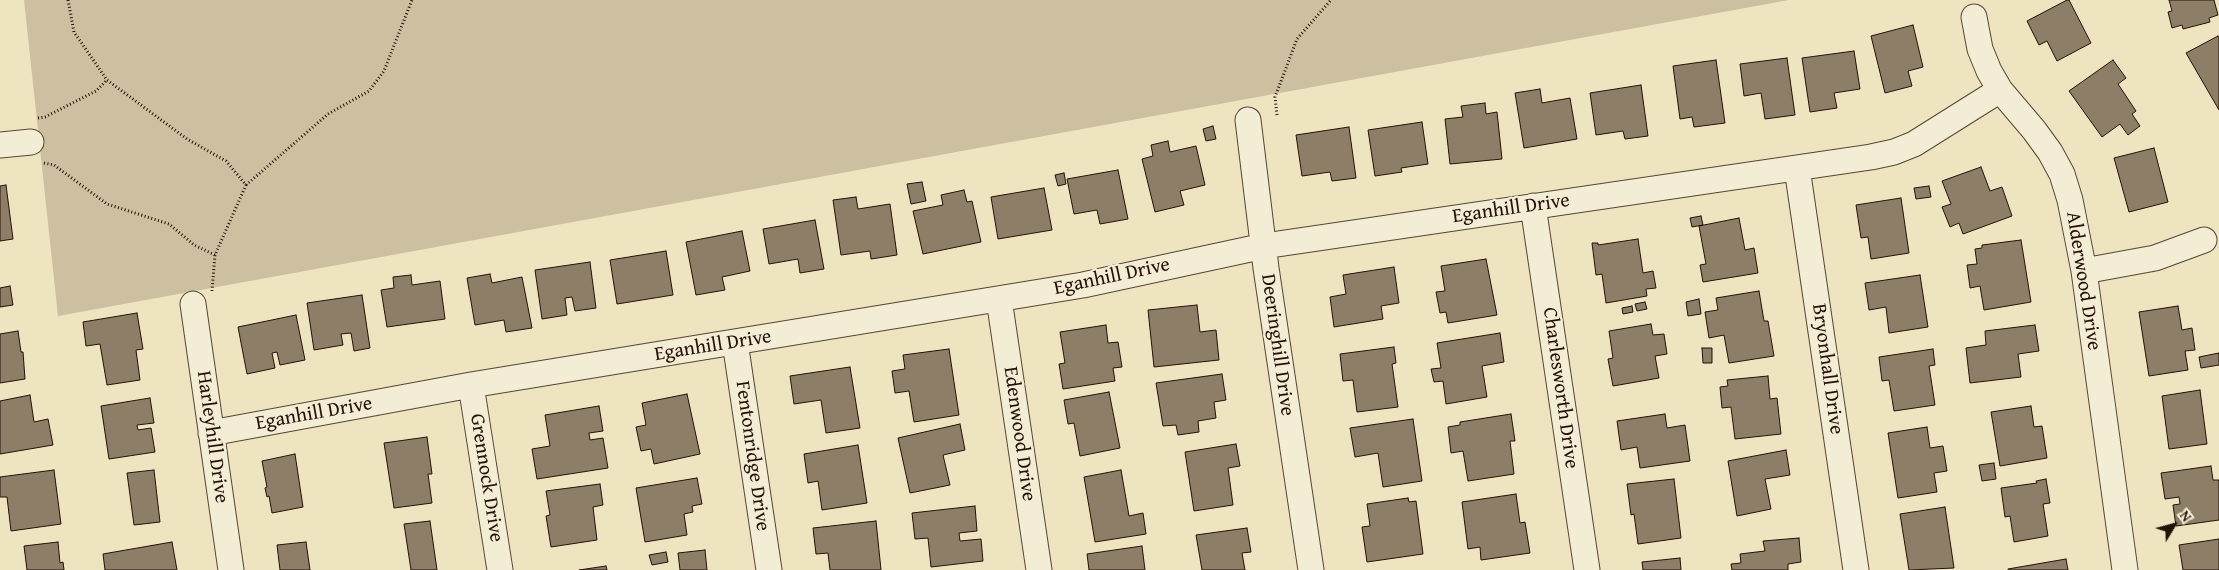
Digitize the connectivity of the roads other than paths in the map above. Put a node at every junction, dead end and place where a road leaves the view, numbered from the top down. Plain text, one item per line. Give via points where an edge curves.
1 (1974, 17) dead end
2 (2000, 90) junction
3 (1248, 120) dead end
4 (34, 141) road end
5 (0, 145) edge
6 (1797, 168) junction
7 (1533, 206) junction
8 (2204, 240) dead end
9 (1264, 246) junction
10 (2084, 272) junction
11 (999, 299) junction
12 (202, 302) road end
13 (735, 342) junction
14 (471, 385) junction
15 (211, 433) junction
16 (231, 570) edge
17 (500, 570) edge
18 (769, 570) edge
19 (1039, 570) edge
20 (1311, 570) edge
21 (1587, 570) edge
22 (1856, 570) edge
23 (2125, 570) edge

1 - 2 street, Alderwood Drive via 1980,49
2 - 6 street, Eganhill Drive via 1935,132 1894,152
2 - 10 street, Alderwood Drive via 2034,130 2062,174
3 - 9 street, Deeringhill Drive
4 - 5 street
6 - 7 street, Eganhill Drive
6 - 22 street, Bryonhall Drive
7 - 9 street, Eganhill Drive
7 - 21 street, Charlesworth Drive
8 - 10 street via 2156,258
9 - 11 street, Eganhill Drive via 1084,285
9 - 20 street, Deeringhill Drive
10 - 23 street, Alderwood Drive
11 - 13 street, Eganhill Drive
11 - 19 street, Edenwood Drive
12 - 15 street, Harleyhill Drive
13 - 14 street, Eganhill Drive
13 - 18 street, Fentonridge Drive
14 - 15 street, Eganhill Drive
14 - 17 street, Grennock Drive
15 - 16 street, Harleyhill Drive

